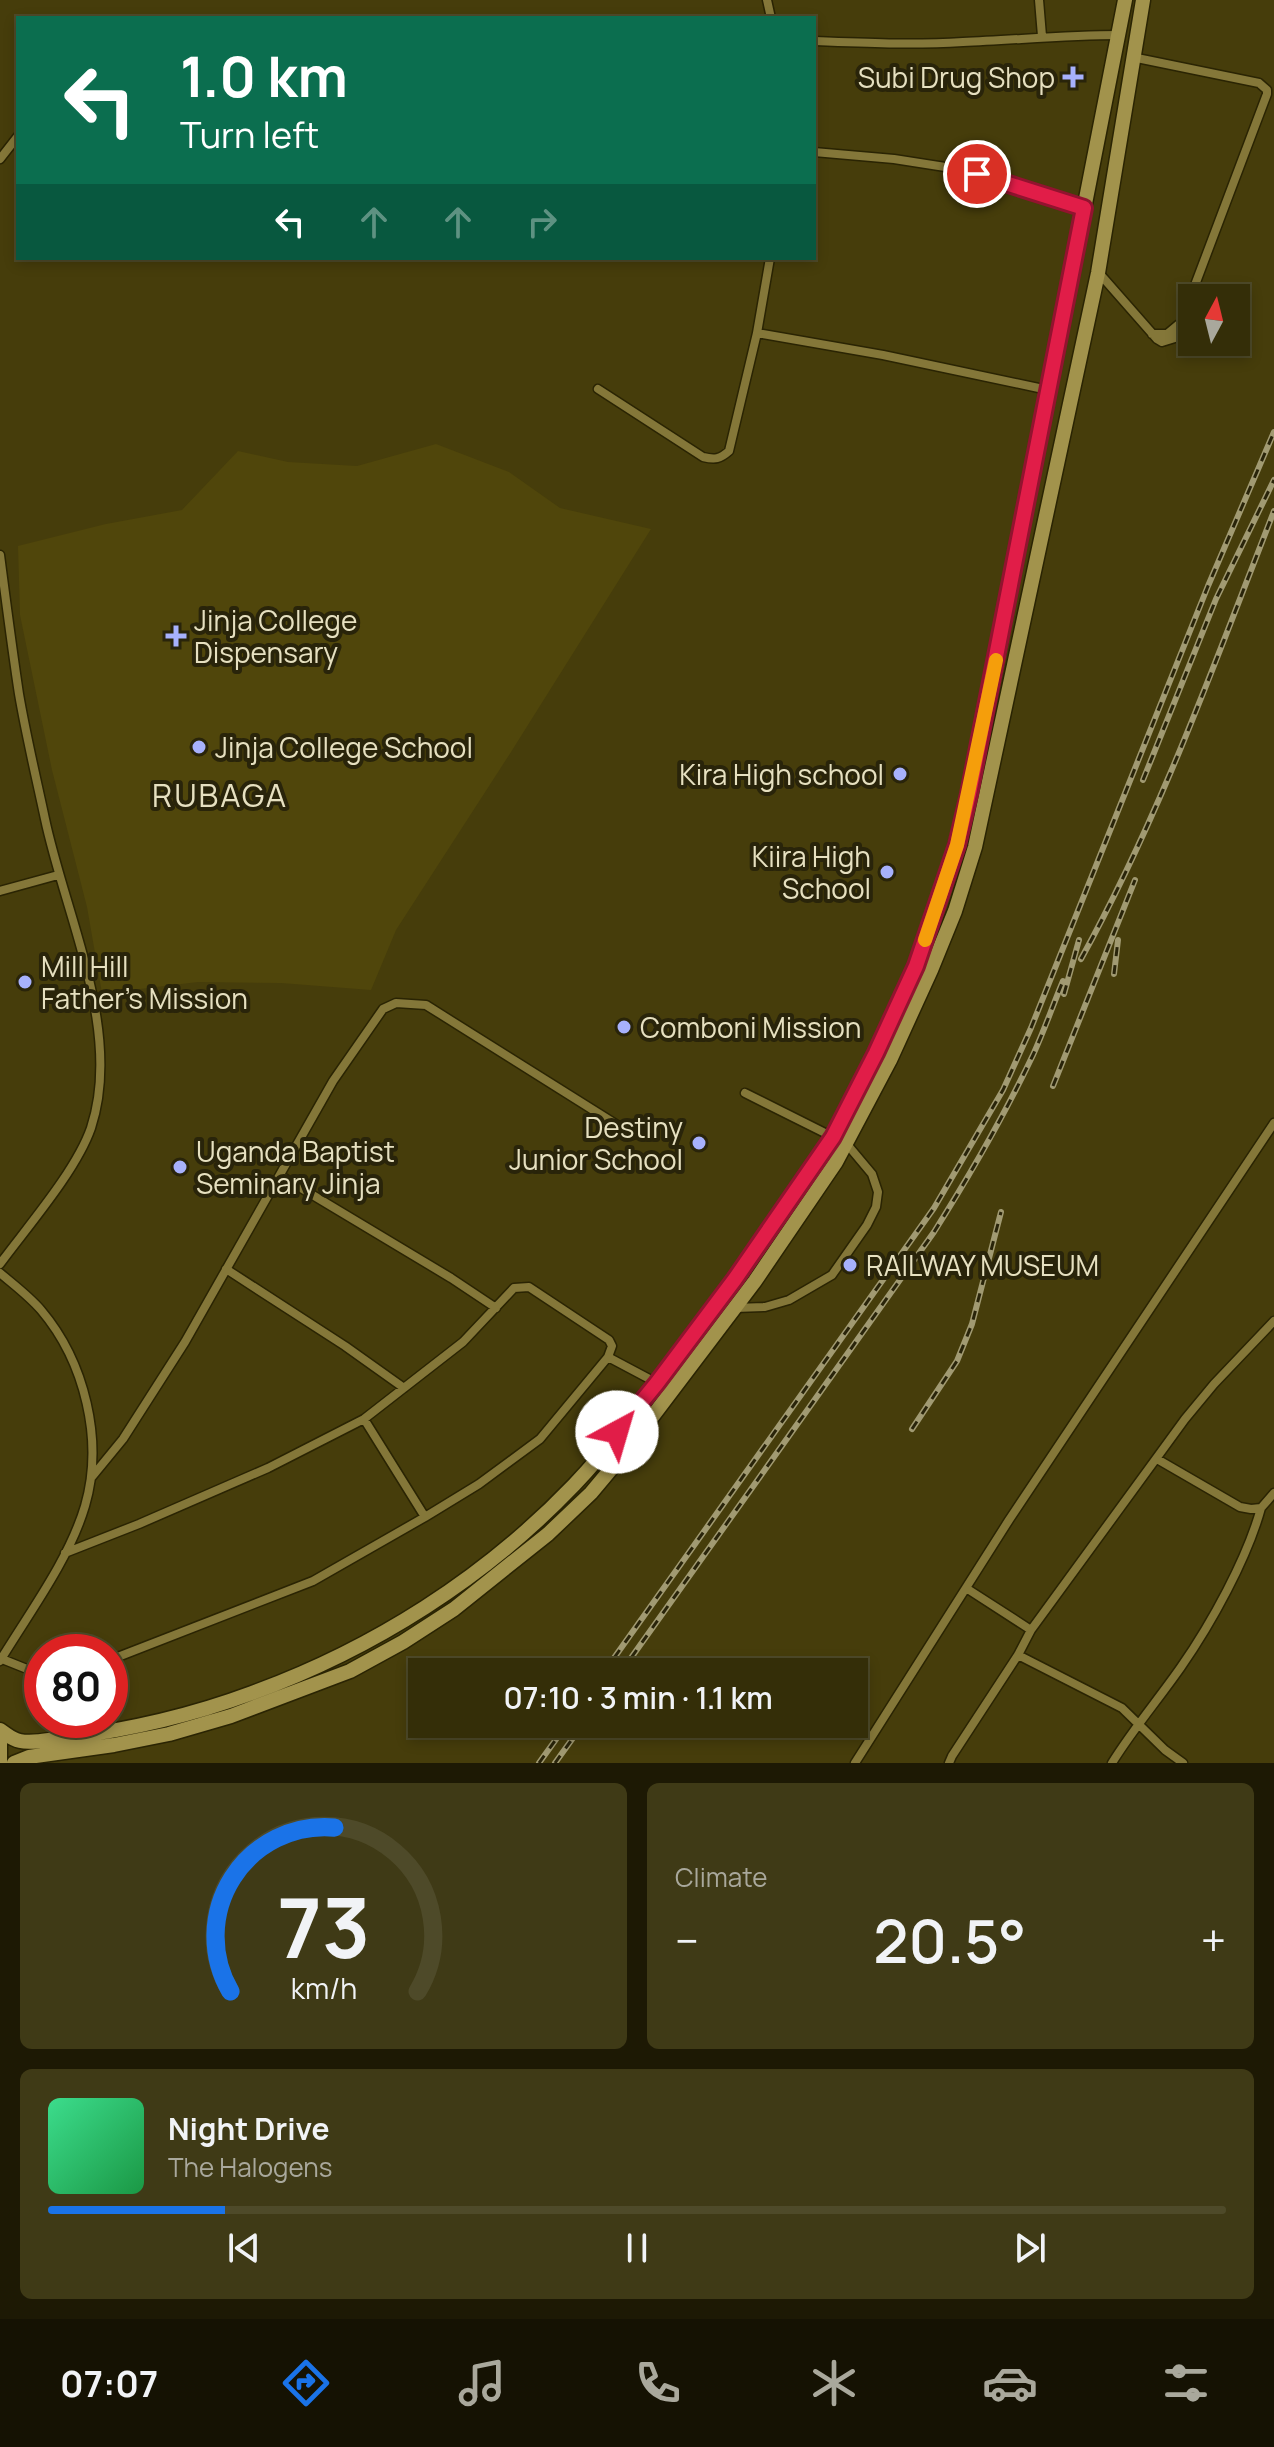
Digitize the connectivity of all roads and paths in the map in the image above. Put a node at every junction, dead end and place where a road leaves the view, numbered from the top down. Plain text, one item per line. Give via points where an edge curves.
1 (1039, 0) edge
2 (1125, 0) edge
3 (1143, 0) edge
4 (1118, 35) junction
5 (1042, 36) junction
6 (816, 41) edge
7 (1132, 57) junction
8 (16, 139) edge
9 (816, 152) edge
10 (0, 159) edge
11 (1084, 208) junction
12 (770, 260) edge
13 (1098, 273) junction
14 (757, 333) junction
15 (598, 389) dead end
16 (1048, 390) junction
17 (0, 555) edge
18 (58, 875) junction
19 (0, 891) edge
20 (745, 1093) dead end
21 (1274, 1123) edge
22 (633, 1135) dead end
23 (839, 1140) junction
24 (281, 1176) junction
25 (0, 1264) edge
26 (226, 1269) junction
27 (0, 1273) edge
28 (496, 1308) junction
29 (734, 1308) junction
30 (1274, 1321) edge
31 (608, 1357) junction
32 (657, 1383) junction
33 (404, 1388) junction
34 (364, 1419) junction
35 (1157, 1459) junction
36 (91, 1478) junction
37 (1274, 1493) edge
38 (1261, 1508) junction
39 (425, 1517) junction
40 (65, 1553) junction
41 (966, 1588) junction
42 (1031, 1630) junction
43 (128, 1653) edge
44 (1018, 1655) junction
45 (1, 1660) edge
46 (24, 1668) edge
47 (1138, 1724) junction
48 (0, 1730) edge
49 (0, 1740) edge
50 (0, 1762) edge
51 (14, 1763) edge
52 (855, 1763) edge
53 (949, 1763) edge
54 (1112, 1763) edge
55 (1183, 1763) edge

1 - 5 street
2 - 4 highway
3 - 7 highway
4 - 5 street
4 - 11 highway
5 - 6 street via 891,44
7 - 13 highway
7 - 13 street via 1259,83 1267,90 1175,338 1162,342 1152,334
8 - 10 street
9 - 11 street via 958,169
11 - 16 highway
12 - 14 street
13 - 23 highway via 975,847 955,911 890,1060
14 - 15 street via 729,451 723,457 703,457
14 - 16 street
16 - 23 highway via 957,845 916,966
17 - 18 street via 19,695
18 - 19 street
18 - 25 street via 100,1035 98,1093 80,1152
20 - 23 street
21 - 41 street
22 - 24 street via 426,1005 396,1003 383,1009 333,1081
23 - 29 highway via 836,1162
23 - 29 street via 872,1174 878,1192 867,1225 832,1275 789,1300
23 - 32 highway
24 - 26 street
24 - 28 street
26 - 33 street
26 - 36 street via 123,1439
27 - 36 street via 42,1312 77,1371 90,1421
28 - 31 street via 514,1288 529,1287 609,1340
28 - 33 street via 463,1342
29 - 51 highway via 591,1493 502,1571 403,1642 350,1671 231,1716 169,1734
30 - 35 street via 1214,1384
31 - 32 street
31 - 39 street via 540,1439
32 - 48 highway via 577,1482 533,1525 433,1603 338,1657 241,1697 138,1725 28,1742
33 - 34 street
34 - 39 street
34 - 40 street via 268,1468
35 - 38 street via 1240,1507
35 - 42 street
36 - 40 street
37 - 38 street
38 - 47 street via 1224,1595 1184,1663
39 - 43 street via 313,1581
40 - 45 street
41 - 42 street
41 - 52 street
42 - 44 street
44 - 47 street via 1122,1708
44 - 53 street
45 - 46 street
47 - 54 street
47 - 55 street
49 - 50 highway

